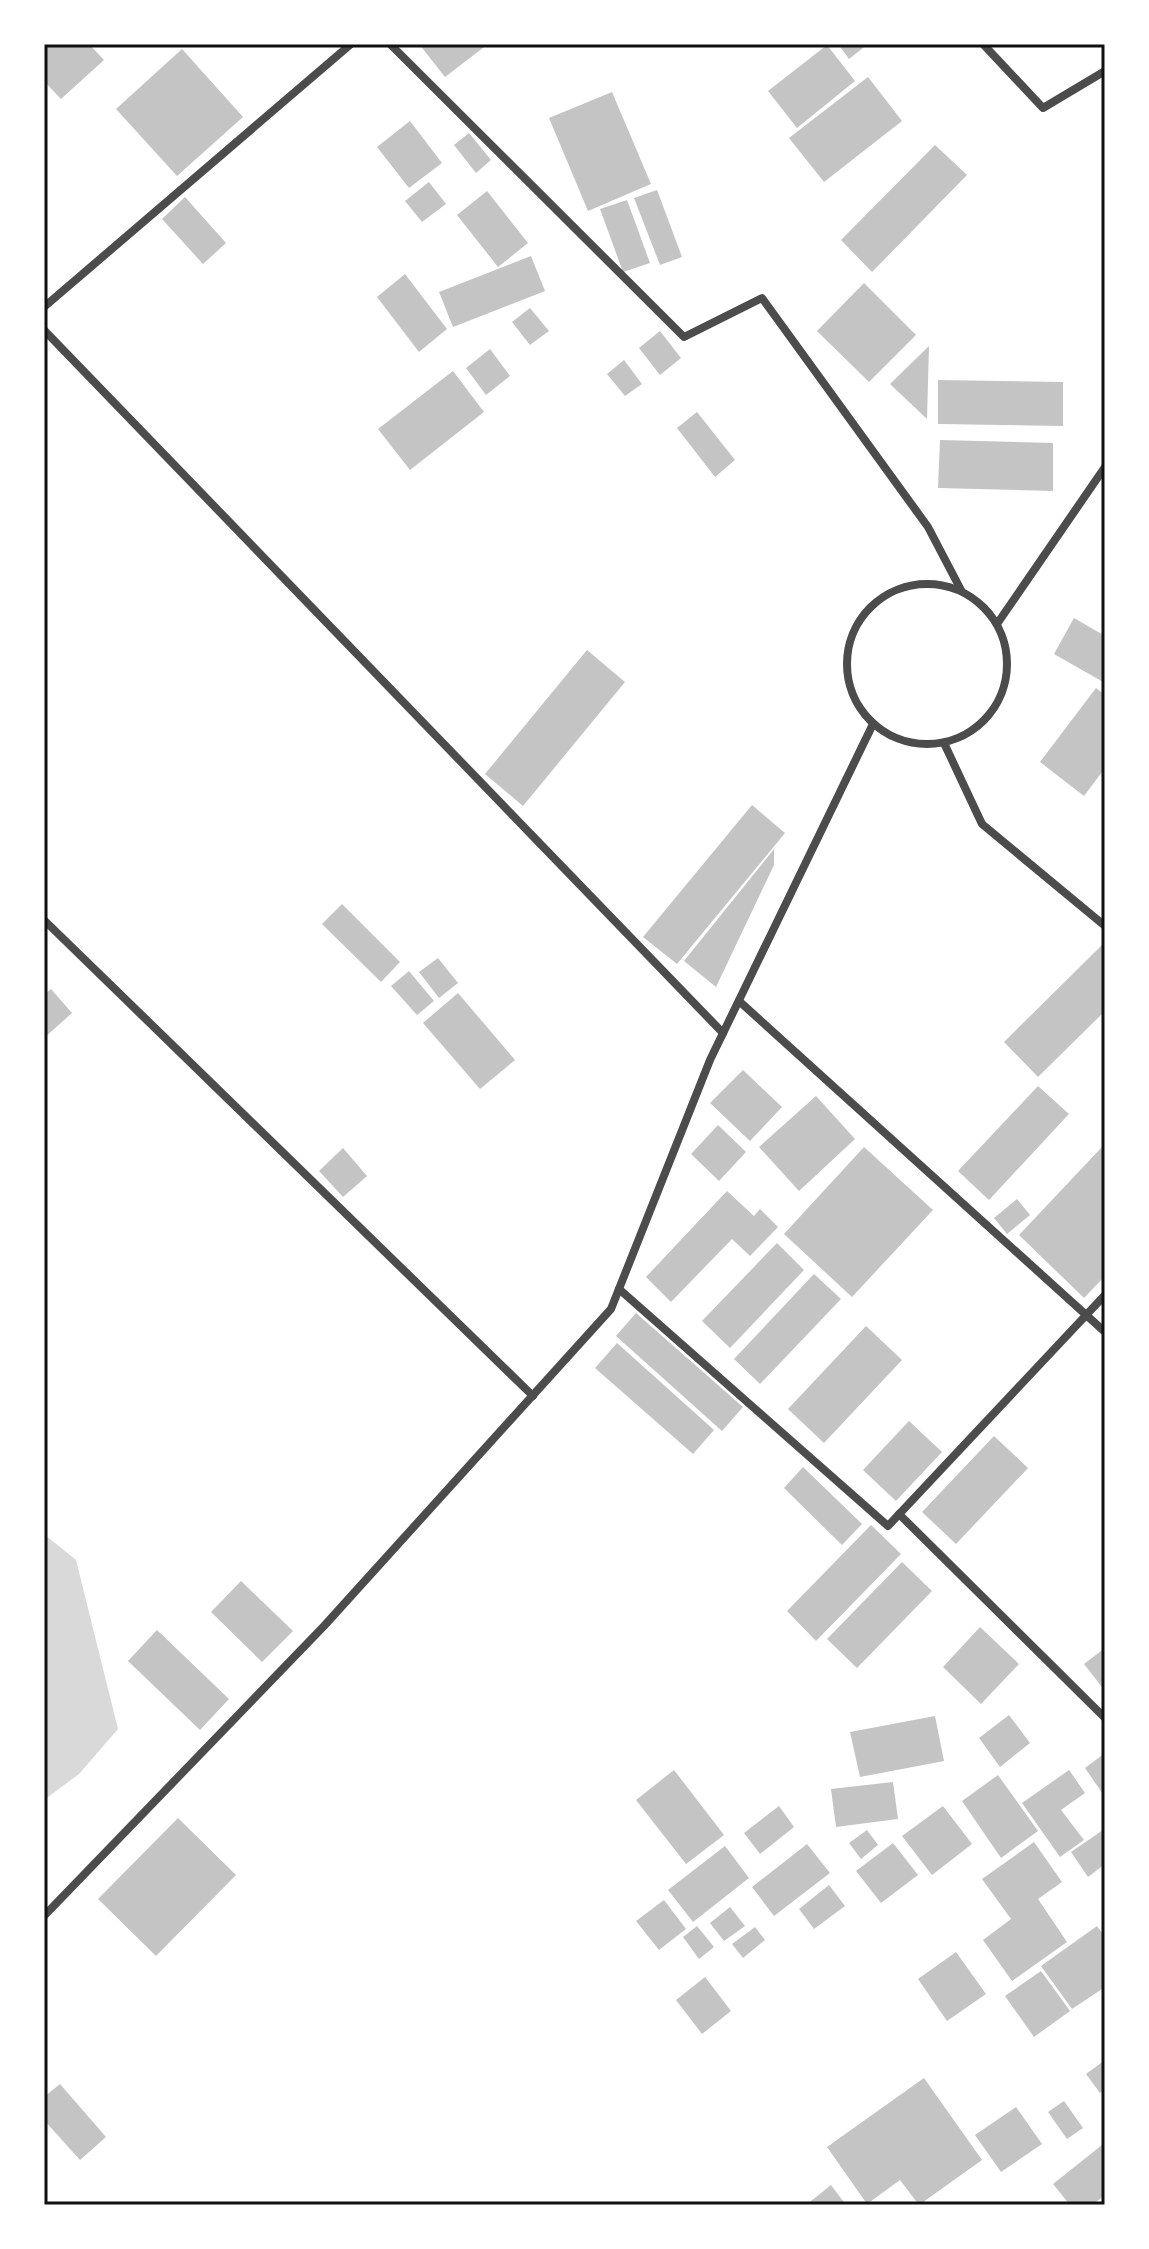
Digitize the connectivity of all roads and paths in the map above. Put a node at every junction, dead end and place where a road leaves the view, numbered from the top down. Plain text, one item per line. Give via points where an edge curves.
1 (351, 44) edge
2 (390, 44) edge
3 (983, 44) edge
4 (1105, 71) edge
5 (44, 307) edge
6 (44, 330) edge
7 (1105, 467) edge
8 (961, 590) junction
9 (997, 624) junction
10 (873, 724) junction
11 (944, 743) junction
12 (44, 920) edge
13 (1105, 926) edge
14 (739, 1001) junction
15 (723, 1033) junction
16 (619, 1289) junction
17 (1105, 1295) edge
18 (1087, 1315) junction
19 (1105, 1332) edge
20 (533, 1396) junction
21 (899, 1514) junction
22 (1105, 1718) edge
23 (44, 1916) edge

1 - 5 street
2 - 8 street via 684,337 762,298 928,527
3 - 4 street via 1043,108
6 - 15 street
7 - 9 street
8 - 9 street
8 - 10 street via 910,585 887,593 867,609 847,655 848,680 857,704
9 - 11 street via 1008,673 1001,697 987,719 967,735
10 - 11 street via 894,738
10 - 14 street
11 - 13 street via 982,824
12 - 20 street
14 - 15 street
14 - 18 street
15 - 16 street
16 - 20 street via 611,1309
16 - 21 street via 888,1526
17 - 18 street
18 - 19 street
18 - 21 street
20 - 23 street via 324,1626
21 - 22 street

